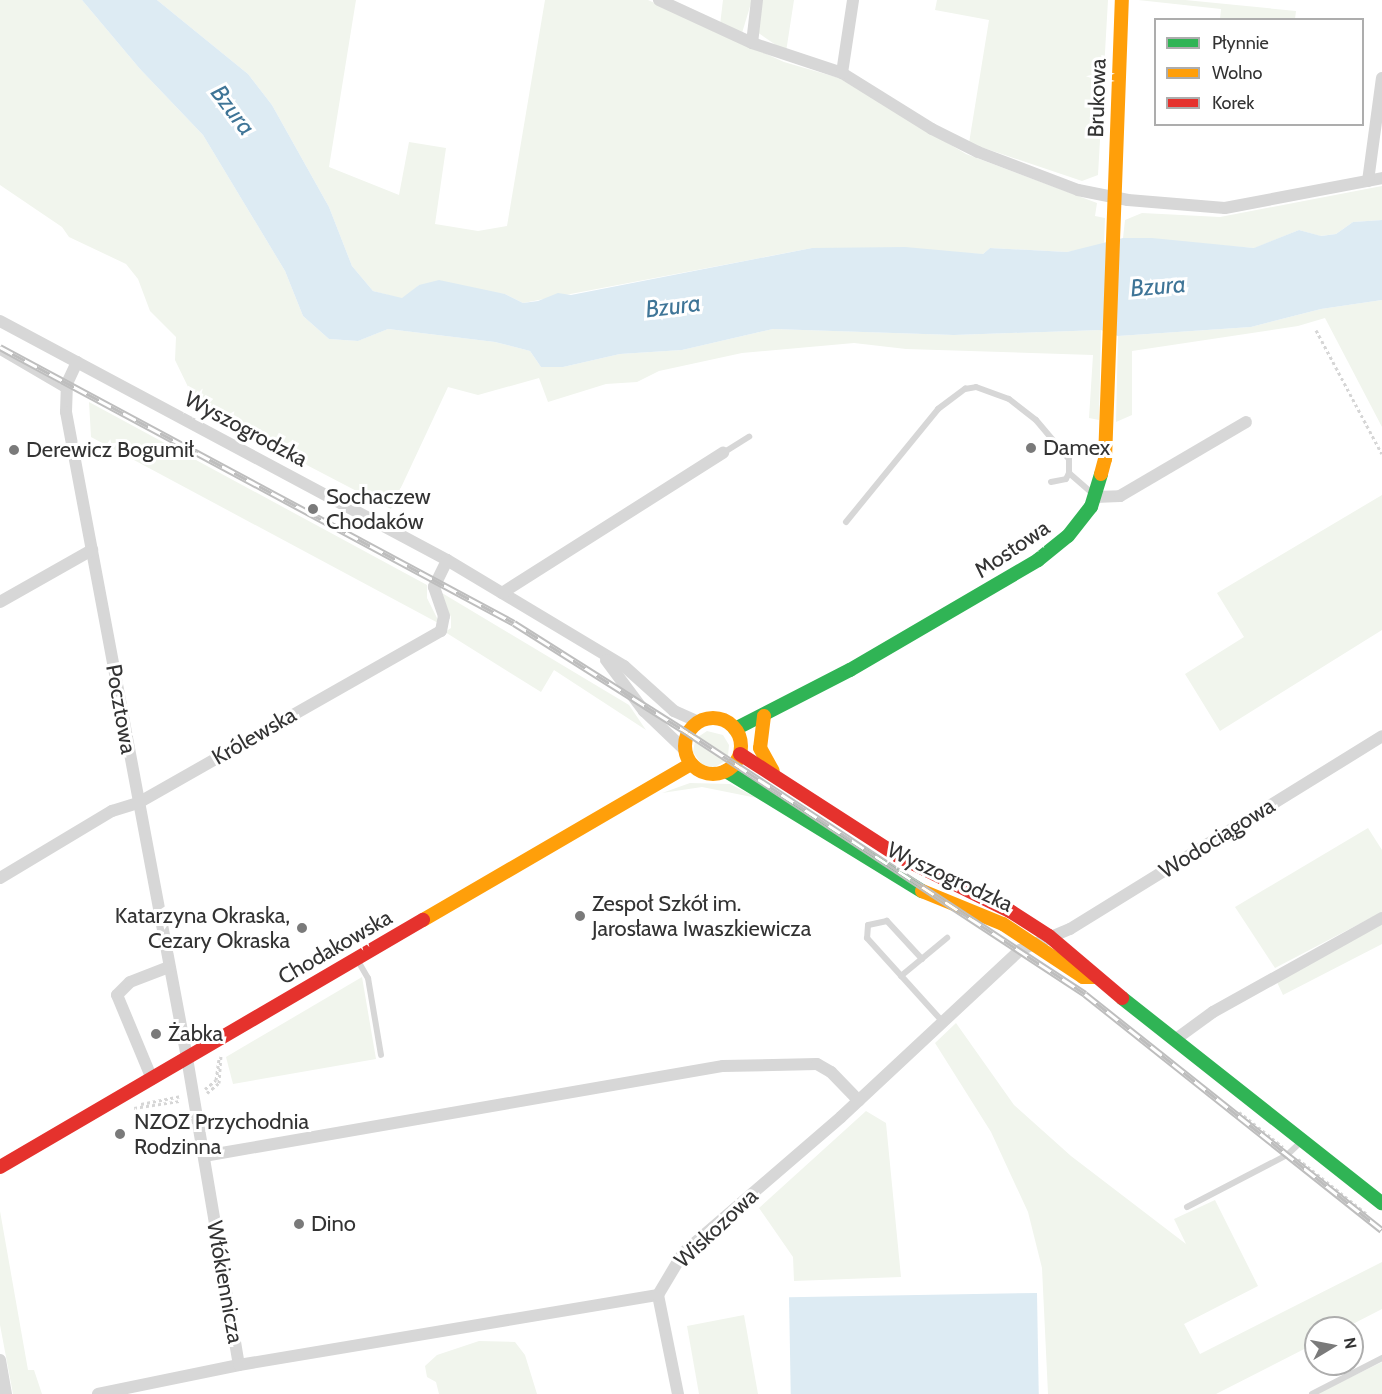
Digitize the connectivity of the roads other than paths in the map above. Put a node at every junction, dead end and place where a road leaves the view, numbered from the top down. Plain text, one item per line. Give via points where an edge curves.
1 (659, 0) edge
2 (757, 0) edge
3 (853, 0) edge
4 (1122, 0) edge
5 (752, 44) junction
6 (842, 73) junction
7 (1382, 78) edge
8 (1382, 178) edge
9 (1368, 181) junction
10 (1114, 197) junction
11 (0, 321) edge
12 (0, 352) edge
13 (77, 362) junction
14 (65, 390) junction
15 (1246, 422) dead end
16 (749, 436) dead end
17 (723, 453) joint
18 (1069, 473) junction
19 (1052, 482) dead end
20 (1095, 496) junction
21 (846, 522) dead end
22 (92, 550) junction
23 (447, 560) junction
24 (502, 593) junction
25 (0, 602) edge
26 (596, 648) junction
27 (764, 716) junction
28 (699, 722) junction
29 (735, 729) junction
30 (1382, 736) edge
31 (685, 750) junction
32 (740, 754) junction
33 (691, 764) junction
34 (726, 771) junction
35 (778, 776) junction
36 (138, 803) junction
37 (0, 878) edge
38 (1382, 918) edge
39 (1049, 936) junction
40 (947, 938) dead end
41 (1034, 942) junction
42 (356, 959) junction
43 (922, 959) junction
44 (169, 967) junction
45 (901, 976) junction
46 (1095, 977) junction
47 (943, 1022) junction
48 (1176, 1039) junction
49 (381, 1055) dead end
50 (187, 1058) junction
51 (152, 1079) junction
52 (859, 1101) junction
53 (1303, 1140) junction
54 (204, 1156) junction
55 (0, 1167) edge
56 (1382, 1203) edge
57 (1187, 1207) dead end
58 (658, 1295) junction
59 (1382, 1358) edge
60 (0, 1359) edge
61 (239, 1365) junction
62 (6, 1394) edge
63 (98, 1394) edge
64 (678, 1394) edge
65 (1312, 1394) edge

1 - 5 street
2 - 5 street
3 - 6 street
4 - 10 main road, Brukowa
5 - 6 street
6 - 10 street via 932,129 978,152 1078,190
7 - 9 street
8 - 9 street
9 - 10 street via 1225,208 1200,209
10 - 20 main road, Mostowa via 1105,459
11 - 13 street, Wyszogrodzka
12 - 14 lane
13 - 14 street
13 - 23 street, Wyszogrodzka
14 - 22 street, Pocztowa
15 - 20 street via 1120,496
16 - 17 lane
17 - 24 street
18 - 19 lane via 1066,479
18 - 20 lane
18 - 21 lane via 1069,459 1036,420 990,389 965,389 938,409
20 - 27 main road, Mostowa via 1068,536 1038,560
22 - 25 street
22 - 36 street, Pocztowa
23 - 24 street, Wyszogrodzka
23 - 36 street, Królewska via 434,587 444,616 441,631
24 - 26 street, Wyszogrodzka
26 - 28 street, Wyszogrodzka via 624,666 674,711
26 - 31 street, Wyszogrodzka via 644,711
27 - 29 main road, Mostowa
27 - 35 main road via 760,748
28 - 29 main road via 714,718
28 - 31 main road via 688,733
29 - 32 main road via 740,738
30 - 39 street, Wodociągowa via 1070,929
31 - 33 main road
32 - 34 main road
32 - 35 main road, Wyszogrodzka
33 - 34 main road via 704,773
33 - 42 main road, Chodakowska
34 - 41 main road, Wyszogrodzka via 905,884 1003,924
35 - 39 main road, Wyszogrodzka via 898,856 1010,911
36 - 37 street, Królewska via 112,811
36 - 44 street, Pocztowa
38 - 48 street via 1213,1012
39 - 41 street, Wiskozowa
39 - 46 main road, Wyszogrodzka via 1090,968
40 - 43 lane
41 - 46 main road, Wyszogrodzka via 1083,977
41 - 47 street, Wiskozowa via 1020,950
42 - 49 lane via 368,978
42 - 50 main road, Chodakowska
43 - 45 lane
43 - 45 lane via 895,926 881,920 872,922 866,931 867,938
44 - 50 street, Pocztowa
44 - 51 street via 130,982 117,995
45 - 47 lane
46 - 48 main road, Wyszogrodzka
47 - 52 street, Wiskozowa
48 - 53 main road, Wyszogrodzka
50 - 51 main road, Chodakowska
50 - 54 street, Włókiennicza
51 - 55 main road, Chodakowska
52 - 54 street via 831,1072 817,1064 723,1066
52 - 58 street, Wiskozowa via 683,1253
53 - 56 main road, Wyszogrodzka
53 - 57 lane via 1287,1155
54 - 61 street, Włókiennicza
58 - 61 street
58 - 64 street
59 - 65 lane
60 - 62 street
61 - 63 street, Włókiennicza

